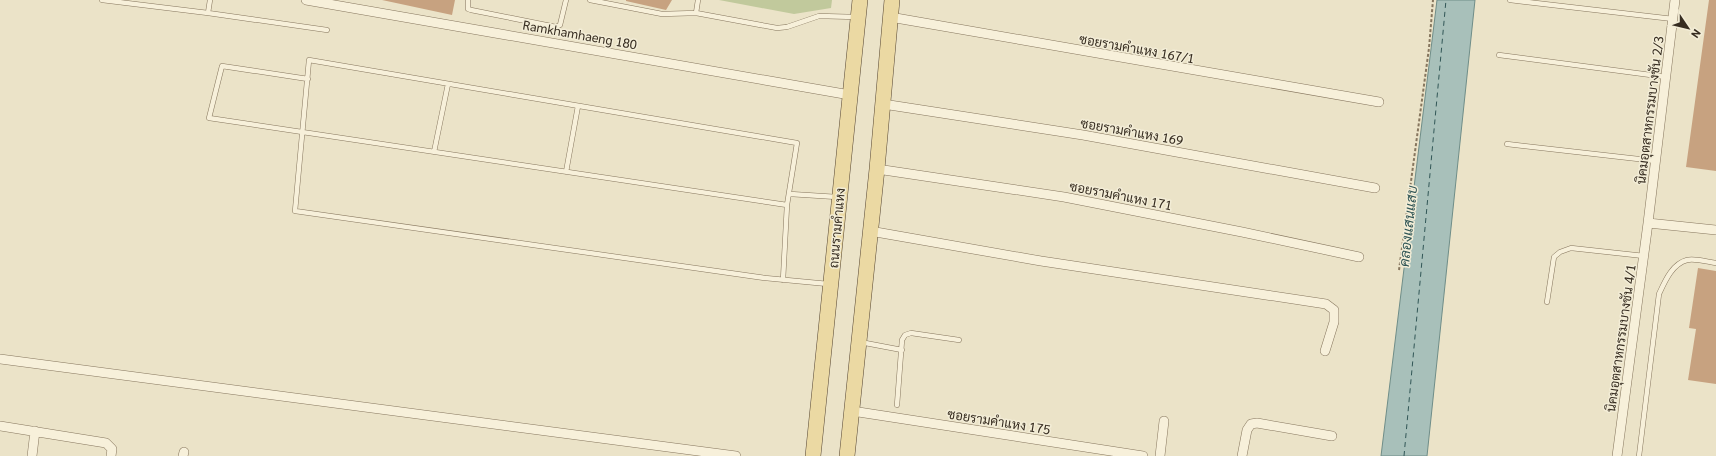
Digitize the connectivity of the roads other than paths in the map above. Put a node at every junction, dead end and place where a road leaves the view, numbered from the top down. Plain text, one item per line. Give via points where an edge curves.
1 (102, 0) edge
2 (208, 0) edge
3 (306, 0) edge
4 (468, 0) edge
5 (566, 0) edge
6 (590, 0) edge
7 (698, 0) edge
8 (860, 0) edge
9 (892, 0) edge
10 (1510, 0) edge
11 (1675, 0) edge
12 (208, 12) junction
13 (696, 13) junction
14 (858, 17) junction
15 (890, 17) junction
16 (1673, 19) junction
17 (327, 30) dead end
18 (1500, 55) dead end
19 (1666, 76) junction
20 (308, 79) junction
21 (448, 84) junction
22 (850, 95) junction
23 (1379, 102) dead end
24 (883, 104) junction
25 (578, 106) junction
26 (303, 132) junction
27 (1507, 144) dead end
28 (434, 152) junction
29 (1656, 161) junction
30 (877, 169) junction
31 (566, 172) junction
32 (1375, 188) dead end
33 (790, 194) junction
34 (838, 197) junction
35 (787, 205) junction
36 (1648, 223) junction
37 (1716, 230) edge
38 (870, 231) junction
39 (1644, 256) junction
40 (1359, 257) dead end
41 (1716, 263) edge
42 (783, 280) junction
43 (832, 284) junction
44 (1547, 302) dead end
45 (959, 340) dead end
46 (858, 342) junction
47 (902, 350) junction
48 (1325, 351) dead end
49 (0, 358) edge
50 (897, 405) dead end
51 (852, 411) junction
52 (1164, 421) dead end
53 (0, 426) edge
54 (35, 431) junction
55 (1332, 436) dead end
56 (32, 456) edge
57 (112, 456) edge
58 (736, 456) edge
59 (813, 456) edge
60 (847, 456) edge
61 (1143, 456) edge
62 (1160, 456) edge
63 (1242, 456) edge
64 (1617, 456) edge
65 (1639, 456) edge

1 - 12 lane
2 - 12 lane
3 - 22 street, Ramkhamhaeng 180
4 - 5 lane via 468,9 471,10 556,27 560,25
6 - 13 lane via 662,14
7 - 13 lane
8 - 14 main road, ถนนรามคำแหง
9 - 15 main road
10 - 16 lane
11 - 16 street, นิคมอุตสาหกรรมบางชัน 2/3
12 - 17 lane
13 - 14 lane via 777,28 819,16
14 - 22 main road, ถนนรามคำแหง
15 - 23 street, ซอยรามคำแหง 167/1
15 - 24 main road
16 - 19 street, นิคมอุตสาหกรรมบางชัน 2/3
18 - 19 lane
19 - 29 street, นิคมอุตสาหกรรมบางชัน 2/3
20 - 21 lane via 309,60
20 - 26 lane
20 - 26 lane via 222,66 209,118
21 - 25 lane
21 - 28 lane
22 - 34 main road, ถนนรามคำแหง
24 - 30 main road
24 - 32 street, ซอยรามคำแหง 169 via 1083,135
25 - 31 lane
25 - 33 lane via 797,143
26 - 28 lane
26 - 42 lane via 296,211
27 - 29 lane
28 - 31 lane
29 - 36 street, นิคมอุตสาหกรรมบางชัน 2/3
30 - 38 main road
30 - 40 street, ซอยรามคำแหง 171 via 1064,198
31 - 35 lane
33 - 34 lane
33 - 35 lane
34 - 43 main road, ถนนรามคำแหง
35 - 42 lane
36 - 37 street
36 - 39 street, นิคมอุตสาหกรรมบางชัน 4/1
38 - 46 main road
38 - 48 street via 1041,261 1326,304 1334,310 1334,322
39 - 44 lane via 1571,248 1560,252 1554,257
39 - 64 street, นิคมอุตสาหกรรมบางชัน 4/1
41 - 65 lane via 1688,260 1676,266 1659,294
42 - 43 lane
43 - 59 main road, ถนนรามคำแหง
45 - 47 lane via 910,333 902,340
46 - 47 lane
46 - 51 main road
47 - 50 lane
49 - 58 street
51 - 60 main road
51 - 61 street, ซอยรามคำแหง 175
52 - 62 street
53 - 54 street
54 - 56 street
54 - 57 street via 106,443 112,448
55 - 63 street via 1251,424 1247,430

